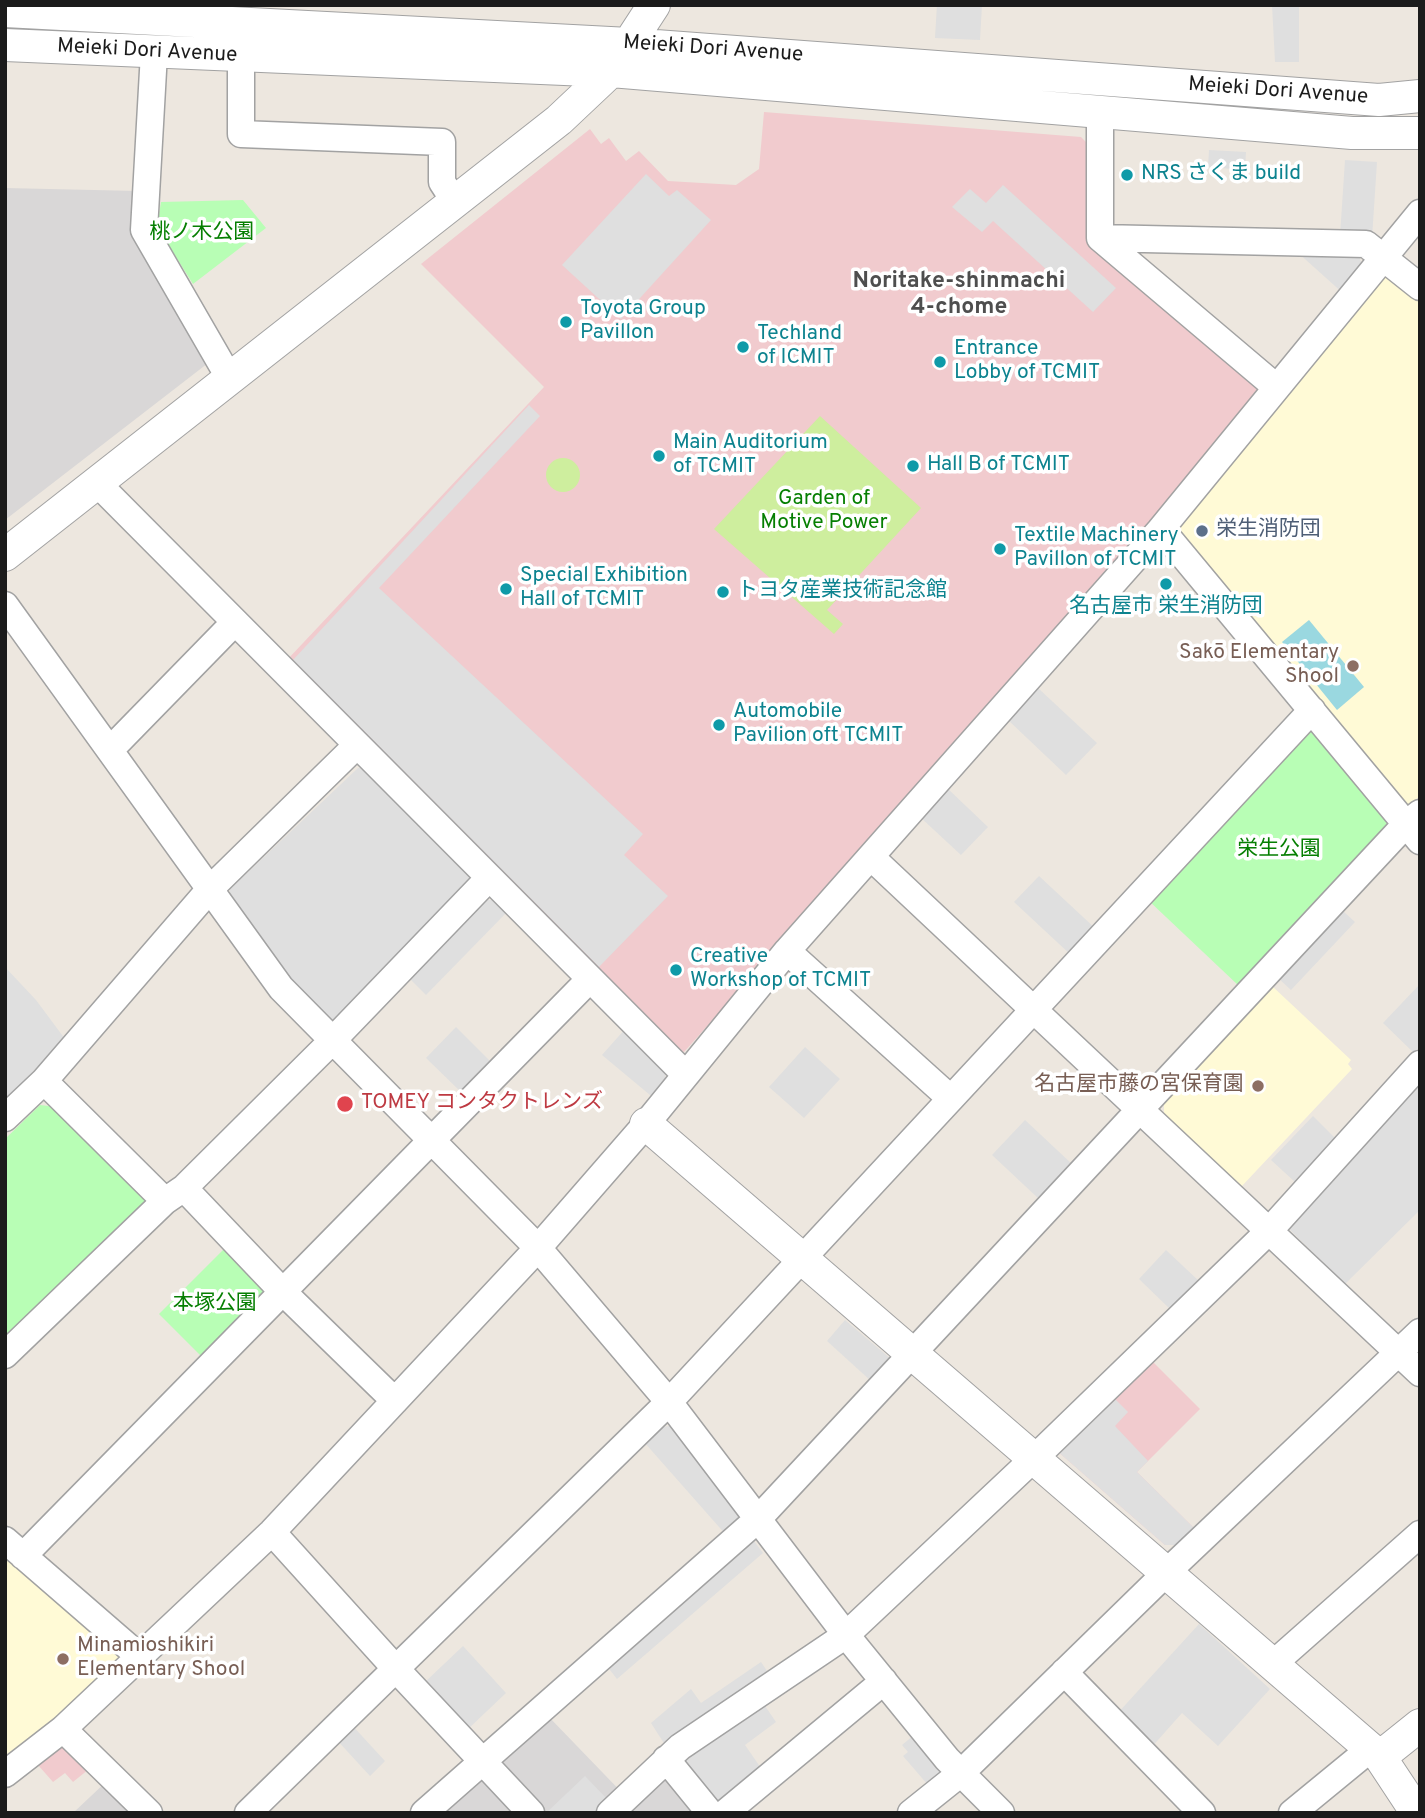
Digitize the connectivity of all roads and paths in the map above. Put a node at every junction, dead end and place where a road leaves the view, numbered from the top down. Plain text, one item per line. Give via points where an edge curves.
1 (654, 5) edge
2 (5, 11) edge
3 (315, 16) edge
4 (629, 44) junction
5 (5, 45) edge
6 (154, 53) junction
7 (241, 56) junction
8 (611, 71) junction
9 (1420, 96) edge
10 (1100, 113) junction
11 (1420, 134) edge
12 (455, 201) junction
13 (1420, 212) edge
14 (1100, 238) junction
15 (1384, 256) junction
16 (1420, 287) edge
17 (230, 379) junction
18 (1276, 387) junction
19 (97, 483) junction
20 (1161, 529) junction
21 (5, 555) edge
22 (5, 605) edge
23 (234, 622) junction
24 (1312, 710) junction
25 (356, 746) junction
26 (110, 750) junction
27 (1415, 826) edge
28 (871, 858) junction
29 (489, 878) junction
30 (211, 889) junction
31 (787, 951) junction
32 (590, 979) junction
33 (1032, 1009) junction
34 (333, 1040) junction
35 (1420, 1064) edge
36 (686, 1075) junction
37 (44, 1081) junction
38 (950, 1098) junction
39 (1140, 1110) junction
40 (5, 1118) edge
41 (646, 1124) junction
42 (431, 1140) junction
43 (174, 1195) junction
44 (1269, 1231) junction
45 (538, 1248) junction
46 (801, 1258) junction
47 (283, 1292) junction
48 (1420, 1332) edge
49 (1398, 1352) junction
50 (912, 1353) junction
51 (5, 1355) edge
52 (1420, 1373) edge
53 (395, 1401) junction
54 (669, 1402) junction
55 (1034, 1458) junction
56 (758, 1519) junction
57 (272, 1532) junction
58 (1420, 1534) edge
59 (14, 1548) edge
60 (1167, 1572) junction
61 (846, 1635) junction
62 (140, 1657) junction
63 (1273, 1664) junction
64 (396, 1669) junction
65 (1064, 1672) junction
66 (884, 1681) junction
67 (1420, 1725) edge
68 (63, 1729) junction
69 (1375, 1753) junction
70 (666, 1759) junction
71 (482, 1760) junction
72 (961, 1773) junction
73 (5, 1774) edge
74 (149, 1813) edge
75 (248, 1813) edge
76 (424, 1813) edge
77 (531, 1813) edge
78 (610, 1813) edge
79 (710, 1813) edge
80 (725, 1813) edge
81 (911, 1813) edge
82 (1000, 1813) edge
83 (1202, 1813) edge
84 (1292, 1813) edge
85 (1418, 1813) edge

1 - 4 street
2 - 3 street, Meieki Dori Avenue
3 - 4 street, Meieki Dori Avenue
4 - 8 street
4 - 9 street, Meieki Dori Avenue via 1379,100
5 - 6 street, Meieki Dori Avenue
6 - 7 street, Meieki Dori Avenue
6 - 17 street via 144,230
7 - 8 street, Meieki Dori Avenue
7 - 12 street via 241,134 442,142 442,182
8 - 10 street, Meieki Dori Avenue
8 - 12 street via 559,120
10 - 11 street, Meieki Dori Avenue
10 - 14 street
12 - 17 street
13 - 15 street
14 - 15 street via 1366,244
14 - 18 street
15 - 16 street
15 - 18 street
17 - 19 street
18 - 20 street
19 - 21 street
19 - 23 street
20 - 24 street
20 - 28 street
22 - 26 street
23 - 25 street
23 - 26 street
24 - 27 street
24 - 33 street
25 - 29 street
25 - 30 street
26 - 30 street
27 - 39 street
28 - 31 street
28 - 33 street
29 - 32 street
29 - 34 street
30 - 34 street via 281,988
30 - 37 street
31 - 36 street
31 - 38 street
32 - 36 street
32 - 42 street
33 - 38 street
33 - 39 street
34 - 42 street
34 - 43 street
35 - 44 street
36 - 41 street
37 - 40 street
37 - 43 street
38 - 46 street
39 - 44 street
39 - 50 street
41 - 45 street
41 - 46 street
42 - 45 street
42 - 47 street
43 - 47 street
43 - 51 street
44 - 49 street
44 - 55 street
45 - 53 street
45 - 54 street
46 - 50 street
46 - 54 street
47 - 53 street
47 - 59 street
48 - 49 street
49 - 52 street
49 - 60 street
50 - 55 street
50 - 56 street
53 - 57 street
54 - 56 street
54 - 64 street
55 - 60 street
55 - 61 street
56 - 61 street
56 - 71 street
57 - 62 street
57 - 64 street
58 - 63 street
59 - 62 street
60 - 63 street
60 - 65 street
61 - 66 street
61 - 70 street
62 - 68 street
63 - 69 street
64 - 71 street
64 - 75 street
65 - 72 street
65 - 83 street
66 - 72 street
66 - 80 street
67 - 69 street
68 - 73 street
68 - 74 street
69 - 84 street
69 - 85 street
70 - 78 street
70 - 79 street
71 - 76 street
71 - 77 street
72 - 81 street
72 - 82 street

